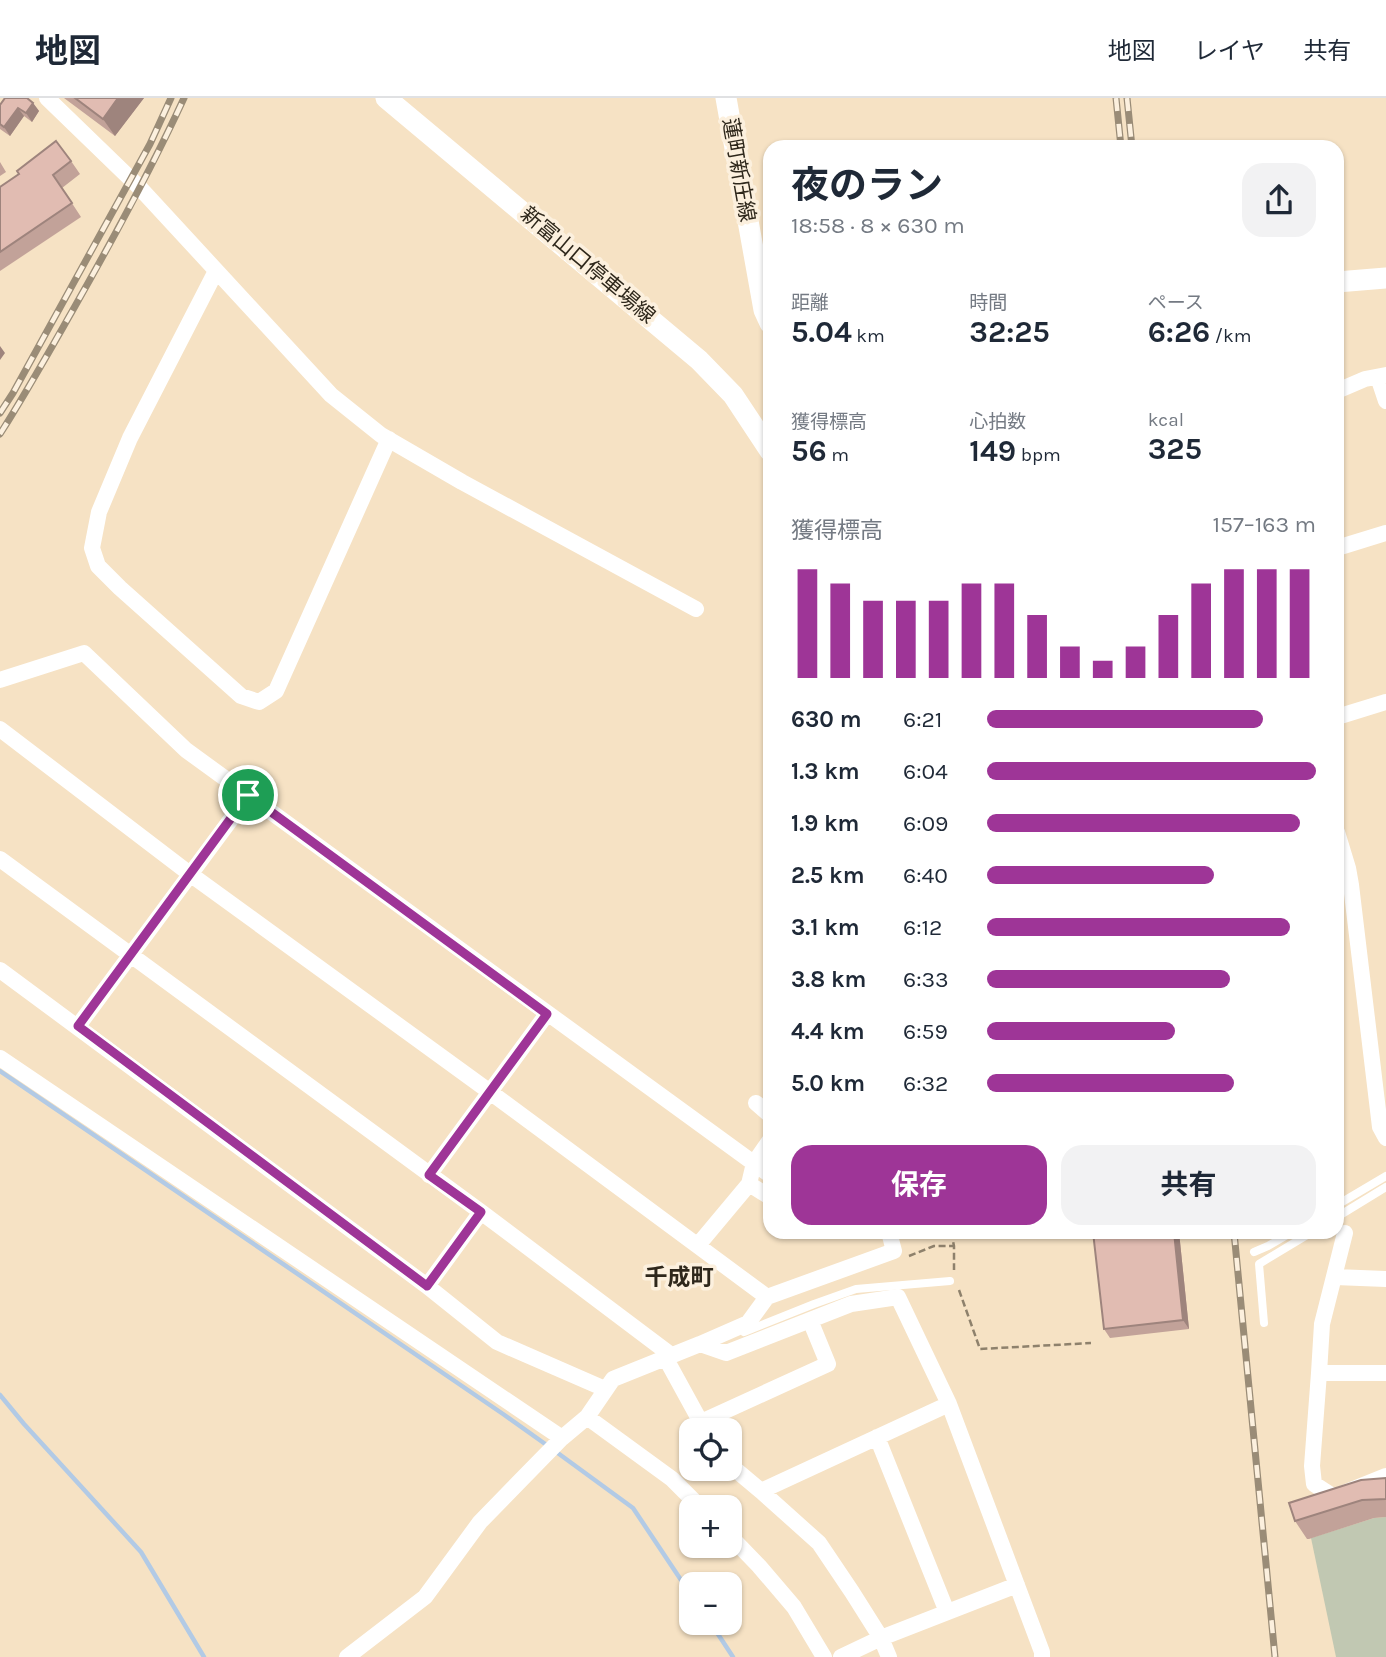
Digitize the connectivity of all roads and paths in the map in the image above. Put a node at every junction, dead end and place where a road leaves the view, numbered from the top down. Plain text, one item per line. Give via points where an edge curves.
1 (47, 98) edge
2 (386, 98) edge
3 (726, 98) edge
4 (216, 271) junction
5 (1386, 278) edge
6 (1344, 281) edge
7 (763, 304) edge
8 (1382, 376) edge
9 (1344, 388) edge
10 (1386, 401) edge
11 (389, 439) junction
12 (763, 440) edge
13 (1386, 533) edge
14 (1344, 546) edge
15 (696, 609) dead end
16 (0, 680) edge
17 (1386, 702) edge
18 (1344, 715) edge
19 (0, 729) edge
20 (248, 795) junction
21 (1344, 855) edge
22 (0, 859) edge
23 (190, 874) junction
24 (130, 955) junction
25 (0, 970) edge
26 (547, 1014) junction
27 (78, 1026) junction
28 (0, 1058) edge
29 (490, 1091) junction
30 (756, 1103) dead end
31 (763, 1109) edge
32 (1386, 1138) edge
33 (763, 1150) edge
34 (754, 1163) junction
35 (763, 1170) edge
36 (429, 1175) junction
37 (1386, 1176) edge
38 (749, 1184) junction
39 (1386, 1187) edge
40 (763, 1193) edge
41 (1344, 1201) edge
42 (481, 1212) junction
43 (1344, 1213) edge
44 (1345, 1233) dead end
45 (1344, 1237) edge
46 (891, 1239) edge
47 (952, 1239) edge
48 (1280, 1239) edge
49 (1300, 1239) edge
50 (1344, 1239) edge
51 (698, 1245) junction
52 (1254, 1252) dead end
53 (1335, 1277) junction
54 (1386, 1279) edge
55 (950, 1281) dead end
56 (427, 1286) junction
57 (767, 1297) junction
58 (810, 1320) junction
59 (1264, 1323) dead end
60 (1091, 1343) dead end
61 (704, 1345) junction
62 (668, 1356) junction
63 (1319, 1373) junction
64 (1386, 1373) edge
65 (605, 1389) junction
66 (949, 1404) junction
67 (587, 1417) junction
68 (699, 1418) edge
69 (719, 1418) edge
70 (877, 1437) junction
71 (562, 1438) junction
72 (742, 1475) edge
73 (1386, 1476) edge
74 (761, 1491) junction
75 (688, 1495) edge
76 (742, 1548) edge
77 (1017, 1585) junction
78 (947, 1612) junction
79 (881, 1638) junction
80 (347, 1657) edge
81 (824, 1657) edge
82 (841, 1657) edge
83 (889, 1657) edge
84 (1042, 1657) edge

1 - 4 street
2 - 12 main road, 新富山口停車場線 via 699,360 733,395
3 - 7 main road, 蓮町新庄線
4 - 11 street via 331,395
4 - 11 street via 130,438 99,512 92,548 98,566 120,588 241,696 260,702 276,691
5 - 6 main road
8 - 9 street
8 - 10 street
11 - 15 street
13 - 14 street
16 - 20 street via 84,653 186,750
17 - 18 street
19 - 23 street
20 - 23 street
20 - 26 street
21 - 32 street via 1380,1128
22 - 24 street
23 - 24 street
23 - 29 street
24 - 27 street
24 - 36 street
25 - 27 street
26 - 29 street
26 - 34 street
27 - 56 street
28 - 71 street
29 - 36 street
29 - 51 street
30 - 31 street
33 - 34 street
34 - 35 street
34 - 38 street
36 - 42 street
37 - 41 lane
38 - 40 street
38 - 51 street
39 - 43 lane
42 - 56 street
42 - 62 street
44 - 45 street
46 - 57 street via 894,1251
47 - 60 path via 955,1280 980,1349
48 - 52 lane
49 - 59 lane via 1259,1264
50 - 53 street
51 - 57 street
53 - 54 street
53 - 63 street via 1322,1324
55 - 61 lane via 856,1289
56 - 65 street via 497,1342
57 - 61 street via 748,1323
58 - 61 street via 726,1353
58 - 66 street via 851,1304 898,1297
58 - 69 street via 828,1364
61 - 62 street
62 - 65 street via 613,1379
62 - 68 street
63 - 64 street
63 - 73 street via 1314,1484 1334,1497
65 - 67 street
66 - 70 street
66 - 77 street
67 - 71 street
67 - 75 street
70 - 74 street
70 - 78 street
71 - 80 street via 480,1522 425,1597
72 - 74 street
74 - 79 street via 818,1543
76 - 81 street via 794,1607
77 - 78 street
77 - 84 street
78 - 79 street
79 - 82 street
79 - 83 street

